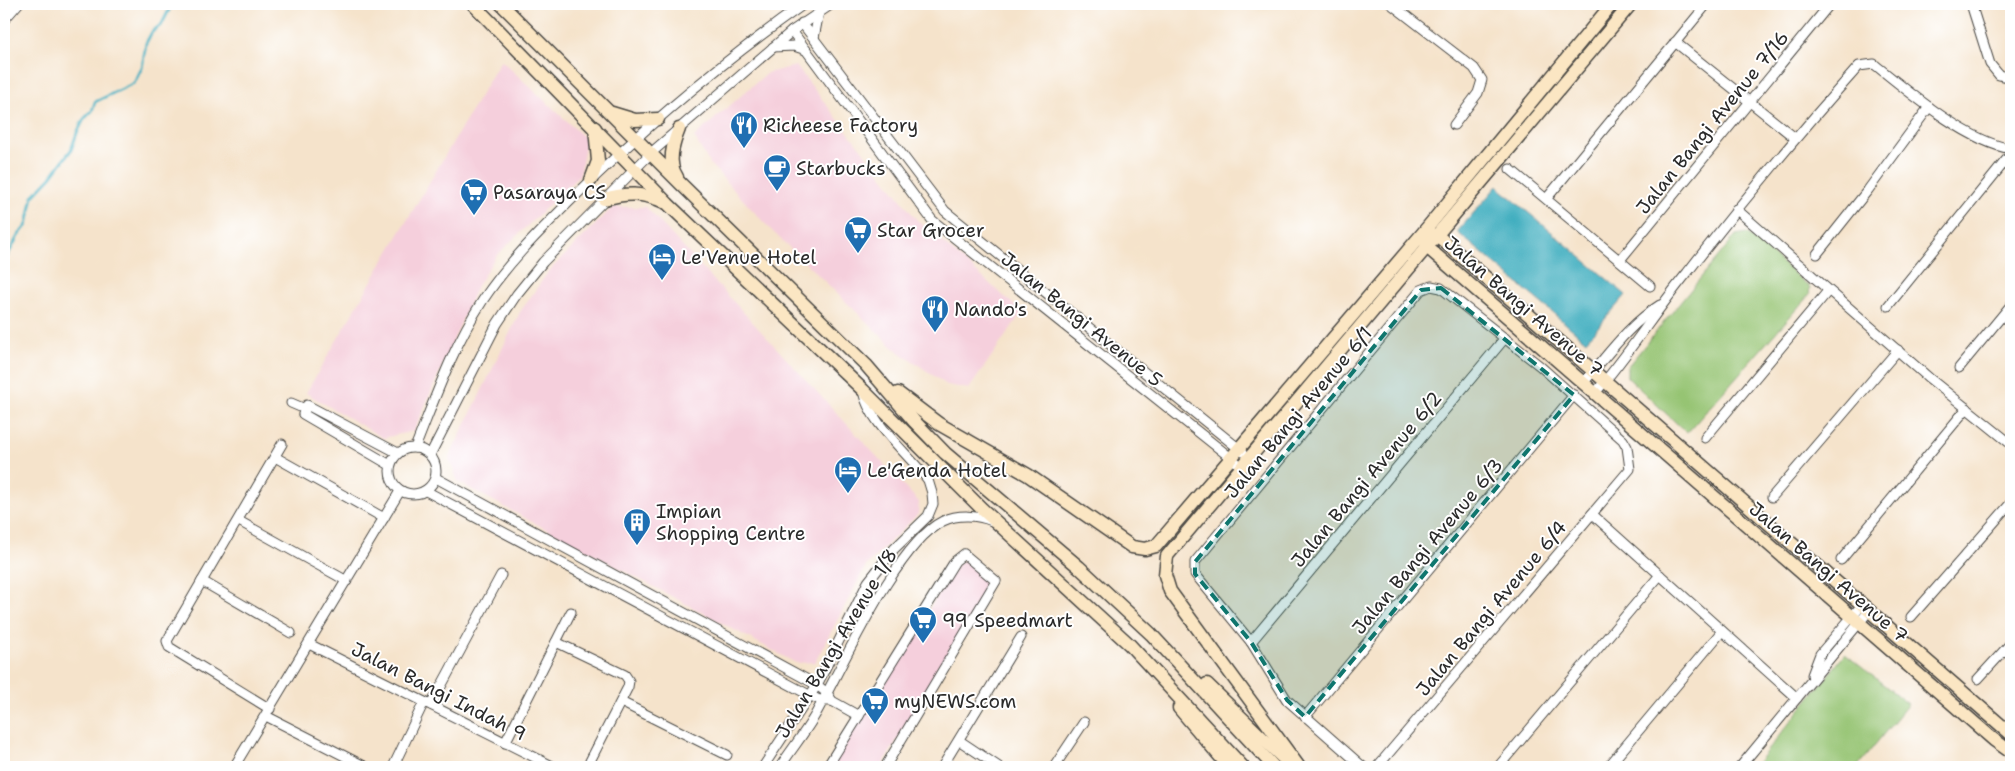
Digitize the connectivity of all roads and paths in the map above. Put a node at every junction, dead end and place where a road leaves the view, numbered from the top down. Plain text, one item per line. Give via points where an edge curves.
1 (18, 4) edge
2 (473, 4) edge
3 (502, 4) edge
4 (805, 4) edge
5 (832, 4) edge
6 (1390, 4) edge
7 (1612, 4) edge
8 (1632, 4) edge
9 (1707, 4) edge
10 (1830, 4) edge
11 (1971, 4) edge
12 (819, 12) junction
13 (4, 20) edge
14 (791, 21) junction
15 (802, 23) junction
16 (770, 28) junction
17 (792, 31) junction
18 (814, 38) junction
19 (1675, 42) junction
20 (773, 47) junction
21 (806, 50) junction
22 (2011, 78) edge
23 (1750, 101) junction
24 (1929, 107) junction
25 (606, 109) junction
26 (658, 119) junction
27 (1454, 125) dead end
28 (595, 128) junction
29 (679, 129) junction
30 (635, 138) junction
31 (1795, 138) junction
32 (2011, 149) edge
33 (619, 152) junction
34 (650, 153) junction
35 (2011, 154) edge
36 (634, 168) junction
37 (1510, 169) dead end
38 (591, 180) junction
39 (682, 185) junction
40 (1547, 198) junction
41 (604, 199) junction
42 (668, 204) junction
43 (1736, 209) junction
44 (1422, 234) junction
45 (1438, 236) junction
46 (1428, 248) junction
47 (1817, 254) dead end
48 (1620, 260) junction
49 (1650, 286) dead end
50 (1828, 291) junction
51 (1662, 304) junction
52 (2011, 305) edge
53 (1888, 306) dead end
54 (1505, 338) junction
55 (1898, 350) junction
56 (866, 365) junction
57 (1959, 368) dead end
58 (1594, 371) junction
59 (1605, 381) junction
60 (1583, 383) junction
61 (863, 390) junction
62 (1595, 393) junction
63 (1574, 396) junction
64 (291, 403) dead end
65 (1967, 408) junction
66 (305, 409) junction
67 (1705, 438) dead end
68 (282, 444) dead end
69 (2011, 444) edge
70 (415, 448) junction
71 (398, 453) junction
72 (430, 455) junction
73 (275, 457) junction
74 (1241, 458) junction
75 (390, 465) junction
76 (436, 478) junction
77 (400, 491) junction
78 (426, 491) junction
79 (1772, 498) dead end
80 (2011, 502) edge
81 (1592, 514) junction
82 (384, 518) junction
83 (239, 521) junction
84 (1002, 528) junction
85 (1841, 560) dead end
86 (501, 575) dead end
87 (1660, 575) junction
88 (202, 581) junction
89 (347, 581) junction
90 (1866, 608) junction
91 (571, 612) dead end
92 (1912, 617) dead end
93 (1856, 620) junction
94 (1722, 631) junction
95 (291, 633) dead end
96 (1151, 634) junction
97 (1020, 637) dead end
98 (556, 642) junction
99 (1251, 642) junction
100 (2011, 643) edge
101 (309, 644) junction
102 (1129, 644) junction
103 (1978, 679) dead end
104 (817, 685) junction
105 (1962, 692) junction
106 (811, 696) junction
107 (830, 697) junction
108 (1797, 698) junction
109 (822, 701) junction
110 (621, 702) junction
111 (1951, 703) junction
112 (427, 704) junction
113 (268, 712) junction
114 (859, 716) junction
115 (1305, 717) junction
116 (1084, 722) dead end
117 (2011, 734) edge
118 (960, 741) junction
119 (505, 743) junction
120 (2011, 752) edge
121 (727, 756) dead end
122 (234, 767) edge
123 (366, 767) edge
124 (393, 767) edge
125 (554, 767) edge
126 (587, 767) edge
127 (762, 767) edge
128 (780, 767) edge
129 (827, 767) edge
130 (885, 767) edge
131 (942, 767) edge
132 (999, 767) edge
133 (1054, 767) edge
134 (1229, 767) edge
135 (1244, 767) edge
136 (1274, 767) edge
137 (1293, 767) edge
138 (1299, 767) edge
139 (1363, 767) edge
140 (1377, 767) edge
141 (1498, 767) edge
142 (1608, 767) edge
143 (1740, 767) edge

1 - 13 street
2 - 28 street
3 - 25 street
4 - 14 street
4 - 16 street
5 - 12 street
6 - 27 street via 1474,68 1482,80 1478,93
7 - 44 street
8 - 45 street
9 - 19 street
10 - 23 street, Jalan Bangi Avenue 7/16
11 - 22 street via 1990,64 1999,74
12 - 15 street
12 - 18 street
14 - 15 street
14 - 16 street
14 - 17 street
15 - 17 street
15 - 18 street, Jalan Bangi Avenue 5
16 - 26 street
17 - 20 street
17 - 21 street, Jalan Bangi Avenue 5
18 - 74 street, Jalan Bangi Avenue 5 via 946,211
19 - 23 street
19 - 40 street
20 - 21 street via 794,46
20 - 29 street
21 - 74 street, Jalan Bangi Avenue 5 via 932,220
23 - 31 street
23 - 48 street, Jalan Bangi Avenue 7/16
24 - 31 street via 1874,64 1859,66
24 - 32 street via 1974,135
24 - 47 street
25 - 26 street via 629,119
25 - 30 street
26 - 30 street
28 - 33 street
28 - 38 street via 598,161
29 - 34 street
29 - 39 street via 674,140 672,162 674,173
30 - 33 street
30 - 34 street
31 - 43 street
33 - 36 street
33 - 38 street
34 - 36 street
34 - 39 street
35 - 53 street
36 - 41 street
36 - 42 street
37 - 40 street
38 - 70 street via 524,246 482,301 448,365
39 - 56 street
40 - 48 street
41 - 42 street via 629,193 643,194
41 - 72 street via 517,294 497,324
42 - 61 street
43 - 50 street
43 - 51 street
44 - 45 street, Jalan Bangi Avenue 7
44 - 46 street, Jalan Bangi Avenue 7
44 - 74 street
45 - 46 street
45 - 58 street, Jalan Bangi Avenue 7
46 - 60 street, Jalan Bangi Avenue 7
46 - 74 street
48 - 49 street
50 - 55 street
50 - 67 street
51 - 58 street via 1621,338
51 - 59 street
52 - 57 street
54 - 63 street
54 - 99 street, Jalan Bangi Avenue 6/2
54 - 99 street, Jalan Bangi Avenue 6/1 via 1441,288 1431,286 1421,290 1201,552 1194,562 1195,574
55 - 65 street
55 - 79 street
56 - 74 street via 918,409 1028,475 1132,547 1156,546
56 - 96 street via 945,453 1079,567
58 - 59 street, Jalan Bangi Avenue 7
58 - 60 street
59 - 62 street
59 - 90 street, Jalan Bangi Avenue 7
60 - 62 street, Jalan Bangi Avenue 7
61 - 84 street
61 - 104 street, Jalan Bangi Avenue 1/8 via 873,415 928,480 933,504 924,521 894,549 868,582
62 - 93 street, Jalan Bangi Avenue 7
63 - 81 street, Jalan Bangi Avenue 6/4 via 1627,447 1630,469
63 - 115 street, Jalan Bangi Avenue 6/3
64 - 66 street
65 - 69 street
65 - 85 street
66 - 71 street via 307,405
66 - 75 street via 302,414
68 - 73 street
70 - 71 street
70 - 72 street
71 - 75 street
72 - 76 street via 437,470
73 - 82 street
73 - 83 street
74 - 138 street via 1173,546 1167,556 1166,582
75 - 77 street via 391,479
76 - 78 street
76 - 104 street
77 - 78 street via 412,495
77 - 82 street
78 - 106 street
80 - 92 street
81 - 87 street
81 - 140 street, Jalan Bangi Avenue 6/4
82 - 89 street
83 - 88 street
83 - 89 street
84 - 102 street
84 - 107 street, Jalan Bangi Avenue 1/8 via 982,518 958,517 944,521 916,543 885,588
86 - 112 street
87 - 94 street
87 - 141 street
88 - 95 street
88 - 113 street via 167,641 169,647
89 - 101 street
90 - 93 street
90 - 105 street, Jalan Bangi Avenue 7
91 - 98 street
93 - 108 street
93 - 111 street, Jalan Bangi Avenue 7
94 - 108 street
94 - 142 street
96 - 136 street
96 - 137 street
97 - 118 street
98 - 110 street via 625,675 629,681
98 - 119 street
99 - 115 street via 1287,700
100 - 103 street
101 - 112 street, Jalan Bangi Indah 9
101 - 113 street
102 - 134 street
102 - 135 street
104 - 106 street, Jalan Bangi Avenue 1/8
104 - 107 street
105 - 111 street
105 - 117 street, Jalan Bangi Avenue 7
106 - 109 street
106 - 127 street, Jalan Bangi Avenue 1/8
107 - 109 street, Jalan Bangi Avenue 1/8
107 - 114 street
108 - 143 street
109 - 128 street, Jalan Bangi Avenue 1/8
110 - 121 street
110 - 126 street
111 - 120 street, Jalan Bangi Avenue 7
112 - 119 street, Jalan Bangi Indah 9
112 - 124 street
113 - 122 street
113 - 123 street
114 - 129 street
114 - 130 street via 955,561 964,554 996,582
115 - 139 street
116 - 133 street
118 - 131 street
118 - 132 street
119 - 125 street, Jalan Bangi Indah 9

